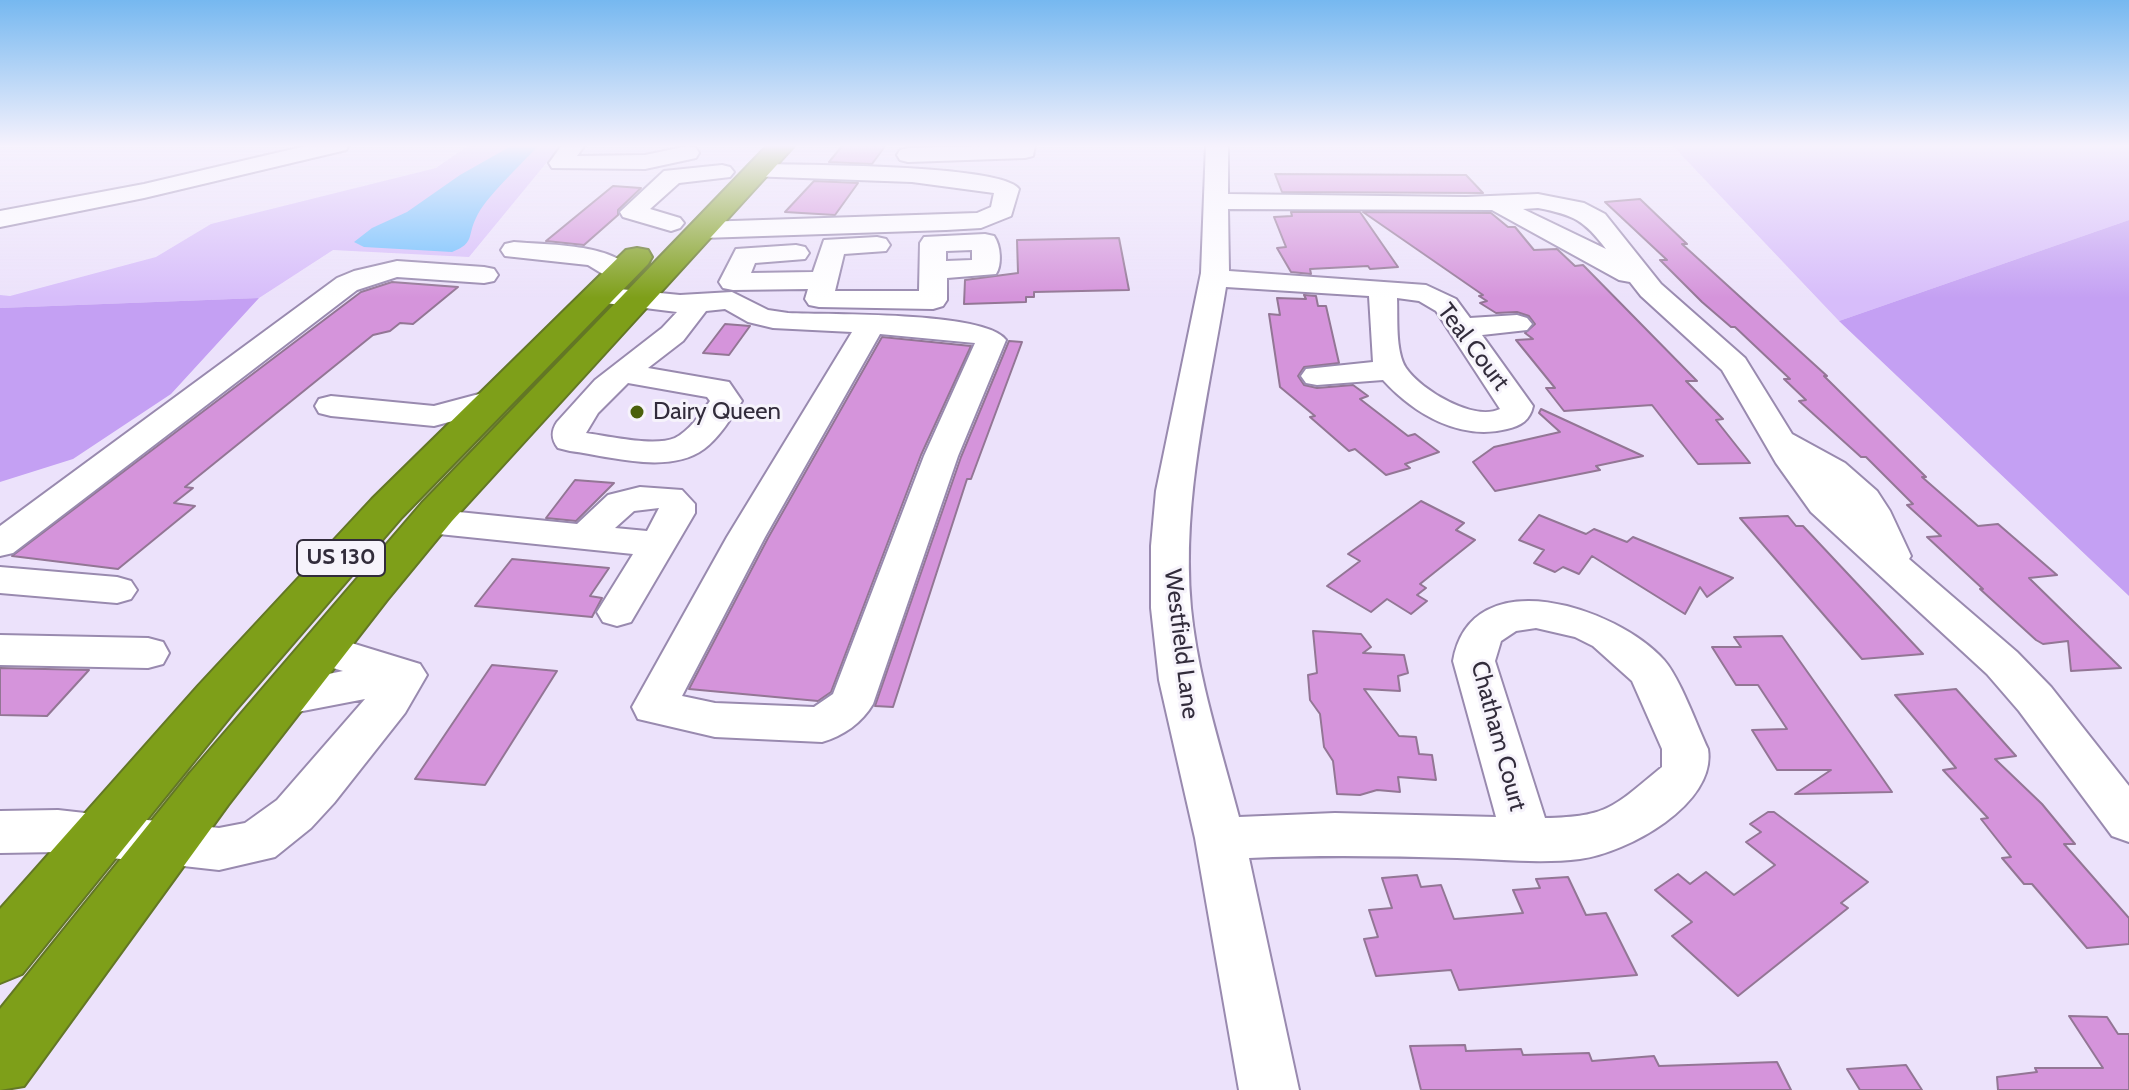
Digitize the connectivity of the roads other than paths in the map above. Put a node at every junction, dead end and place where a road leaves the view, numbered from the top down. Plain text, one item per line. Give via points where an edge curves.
1 (120, 196) edge
2 (650, 196) edge
3 (705, 196) edge
4 (726, 196) edge
5 (781, 196) edge
6 (1005, 196) edge
7 (1214, 196) edge
8 (1214, 201) junction
9 (0, 219) edge
10 (665, 229) junction
11 (751, 229) junction
12 (702, 230) junction
13 (886, 245) junction
14 (514, 250) dead end
15 (831, 253) junction
16 (484, 275) dead end
17 (1214, 278) junction
18 (613, 281) junction
19 (1383, 288) junction
20 (822, 289) junction
21 (933, 300) junction
22 (732, 301) junction
23 (696, 304) junction
24 (988, 309) dead end
25 (876, 312) junction
26 (1517, 324) dead end
27 (1462, 327) junction
28 (1391, 370) junction
29 (621, 373) junction
30 (1317, 376) dead end
31 (572, 405) junction
32 (331, 406) dead end
33 (506, 414) junction
34 (439, 433) junction
35 (429, 521) junction
36 (0, 544) edge
37 (0, 580) edge
38 (117, 590) dead end
39 (617, 612) dead end
40 (322, 649) junction
41 (0, 650) edge
42 (148, 653) dead end
43 (405, 675) junction
44 (282, 699) junction
45 (2129, 822) edge
46 (0, 832) edge
47 (98, 835) junction
48 (1220, 838) junction
49 (1527, 839) junction
50 (168, 842) junction
51 (0, 954) edge
52 (0, 1062) edge
53 (1269, 1090) edge

1 - 9 street
2 - 10 street via 632,212
3 - 10 highway, US 130
4 - 12 highway, US 130
5 - 11 street
6 - 11 street via 1002,211 981,220
7 - 8 street, Westfield Lane
8 - 17 street, Westfield Lane
8 - 45 street via 1547,202 1596,219 1651,290 1734,365 1824,504 2002,663
10 - 18 highway, US 130
11 - 12 street
12 - 18 highway, US 130
13 - 15 street via 833,246
13 - 21 street via 933,256
13 - 25 street
14 - 18 street
15 - 20 street
15 - 20 street via 745,255 733,282
16 - 36 street via 392,268 359,277
17 - 19 street, Teal Court
17 - 48 street, Westfield Lane via 1174,491 1170,546 1171,608 1181,680
18 - 23 street
18 - 31 highway, US 130
18 - 33 highway, US 130
19 - 27 street, Teal Court via 1438,299
19 - 28 street
20 - 22 street
20 - 25 street
21 - 24 street
21 - 25 street
22 - 23 street
22 - 25 street via 744,312 768,319
23 - 29 street via 687,324
25 - 25 street via 983,333 991,340 941,456 851,704 822,725 715,720 654,707
26 - 27 street
27 - 28 street, Teal Court via 1517,406 1506,420 1475,423 1444,413
28 - 30 street
29 - 31 street
29 - 31 street via 718,389 726,401 687,445 662,451 570,441
31 - 33 highway, US 130
32 - 34 street
33 - 34 highway, US 130
33 - 35 highway, US 130
34 - 47 highway, US 130 via 309,593
35 - 39 street via 586,537 628,497 669,498 677,504 677,513
35 - 40 highway, US 130
37 - 38 street
40 - 43 street
40 - 44 highway, US 130
41 - 42 street
43 - 44 street
43 - 50 street via 317,789 257,842 219,849
44 - 50 highway, US 130
46 - 47 street
47 - 50 street
47 - 51 highway, US 130
48 - 49 street, Chatham Court via 1335,834
48 - 53 street, Westfield Lane
49 - 49 street, Chatham Court via 1580,838 1611,831 1682,778 1687,763 1650,672 1608,636 1586,625 1536,614 1513,615 1482,632 1474,661
50 - 52 highway, US 130

